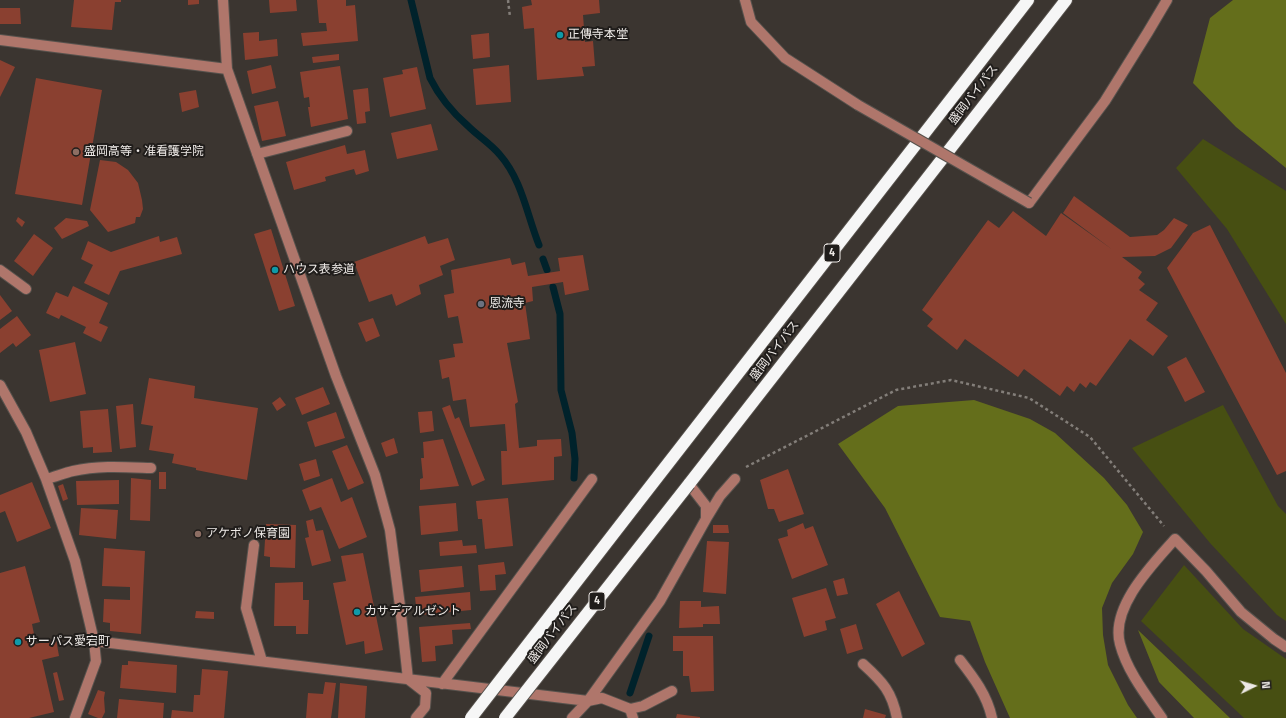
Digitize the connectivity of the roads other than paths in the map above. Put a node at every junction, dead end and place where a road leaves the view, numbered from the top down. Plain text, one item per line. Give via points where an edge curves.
1 (223, 0) edge
2 (744, 0) edge
3 (1028, 0) edge
4 (1066, 0) edge
5 (1167, 0) edge
6 (0, 40) edge
7 (227, 69) junction
8 (347, 131) dead end
9 (257, 154) junction
10 (0, 270) edge
11 (26, 289) dead end
12 (0, 385) edge
13 (151, 468) dead end
14 (592, 478) dead end
15 (46, 479) junction
16 (735, 479) dead end
17 (689, 484) junction
18 (706, 519) junction
19 (254, 545) dead end
20 (94, 641) junction
21 (1286, 647) edge
22 (960, 660) dead end
23 (262, 661) junction
24 (863, 664) dead end
25 (408, 679) junction
26 (442, 684) junction
27 (672, 691) dead end
28 (588, 701) junction
29 (632, 713) edge
30 (76, 718) edge
31 (416, 718) edge
32 (471, 718) edge
33 (505, 718) edge
34 (572, 718) edge
35 (898, 718) edge
36 (992, 718) edge
37 (1162, 718) edge

1 - 7 street
2 - 5 street, bridge via 751,22 786,58 858,105 1029,203 1104,101
3 - 32 highway, 盛岡バイパス / 4, bridge
4 - 17 highway, 盛岡バイパス / 4
6 - 7 street
7 - 9 street
8 - 9 street
9 - 25 street via 336,376 376,476 390,530
10 - 11 street
12 - 15 street via 26,432
13 - 15 street via 96,468 73,471
14 - 26 street
15 - 20 street via 74,561
16 - 18 street via 720,496
17 - 18 street via 706,506
17 - 33 highway, 盛岡バイパス / 4, bridge
18 - 28 street via 660,601
19 - 23 street via 246,608
20 - 23 street
20 - 30 street via 96,661
21 - 37 street via 1241,612 1174,539 1144,575 1124,606 1119,623 1119,642 1124,658
22 - 36 street via 984,694
23 - 25 street
24 - 35 street via 886,688 893,700
25 - 26 street
25 - 31 street via 426,693 425,707
26 - 28 street
27 - 29 street
28 - 29 street via 602,698
28 - 34 street

